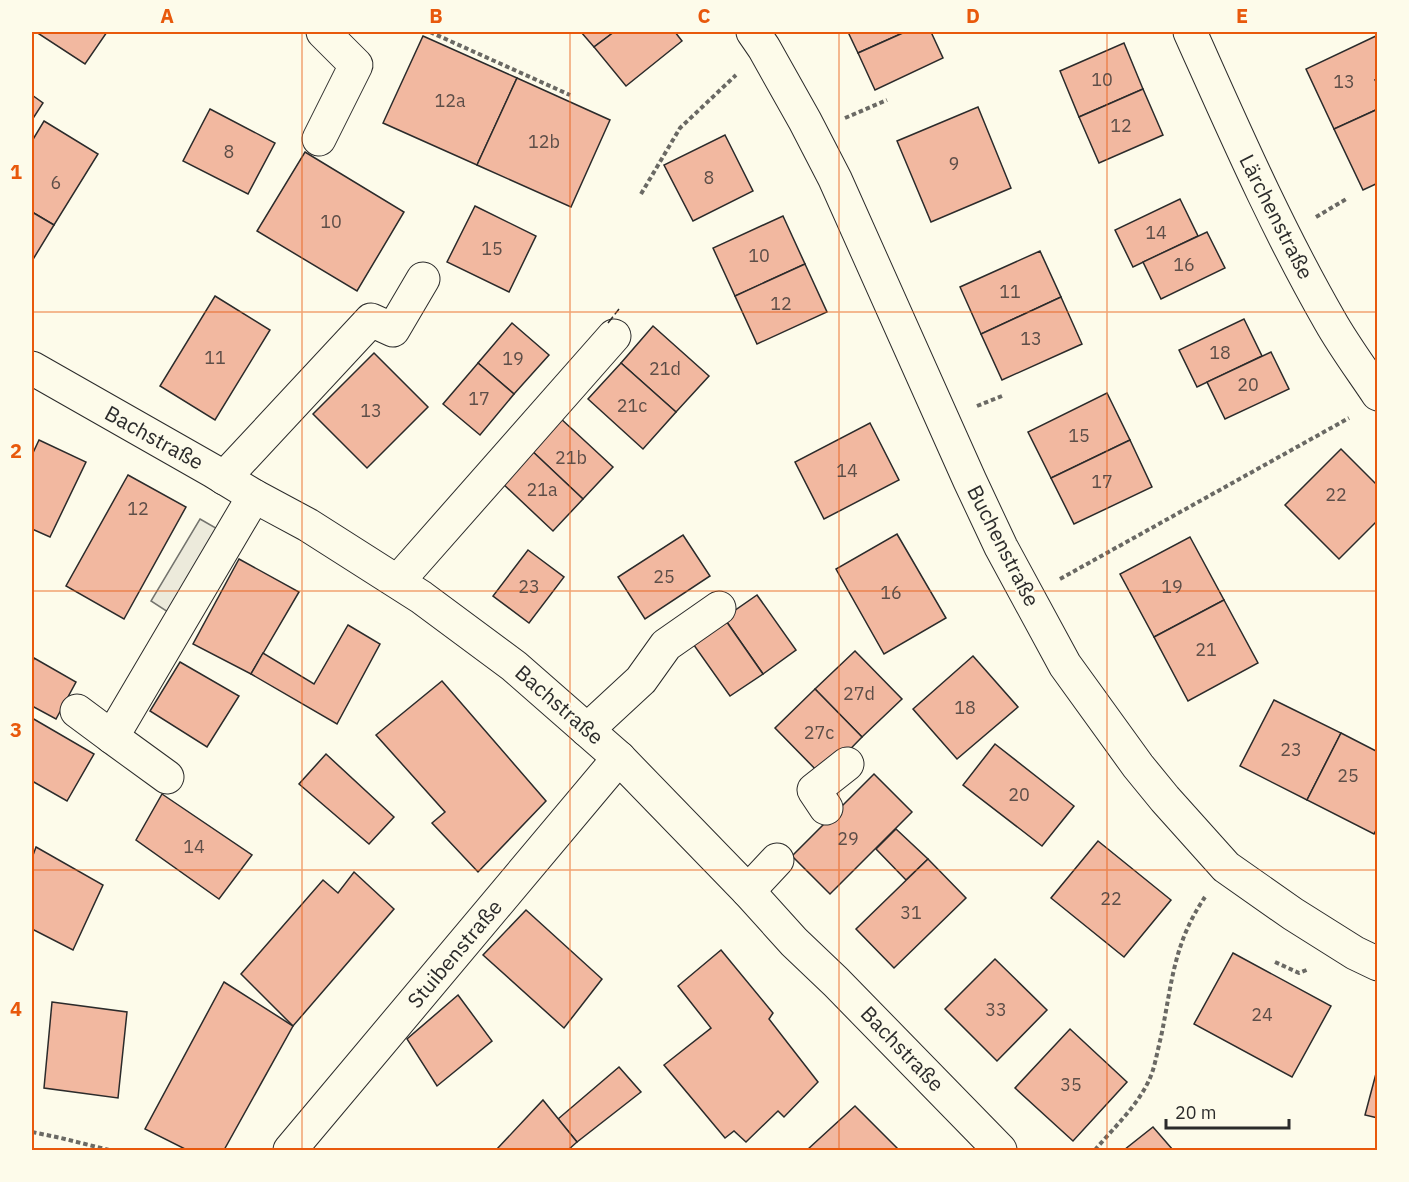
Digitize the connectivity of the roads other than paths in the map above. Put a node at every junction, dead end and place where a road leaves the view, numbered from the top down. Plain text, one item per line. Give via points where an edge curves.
1 (323, 32) edge
2 (1190, 32) edge
3 (759, 40) edge
4 (319, 139) dead end
5 (423, 279) dead end
6 (614, 336) dead end
7 (567, 359) dead end
8 (32, 368) edge
9 (1367, 404) edge
10 (224, 478) junction
11 (254, 496) junction
12 (391, 577) junction
13 (719, 608) dead end
14 (77, 711) dead end
15 (587, 730) junction
16 (111, 737) junction
17 (620, 758) junction
18 (847, 764) dead end
19 (167, 777) dead end
20 (826, 808) dead end
21 (777, 860) dead end
22 (748, 891) junction
23 (1377, 964) edge
24 (291, 1150) edge
25 (1000, 1150) edge

1 - 4 street via 356,65
2 - 9 street, Lärchenstraße via 1249,165 1331,324
3 - 23 street, Buchenstraße via 835,178 1001,547 1065,665 1165,799 1226,867 1302,920
5 - 10 street via 393,330 371,320
6 - 12 street
7 - 12 street
8 - 10 street, Bachstraße
10 - 11 street, Bachstraße
11 - 12 street, Bachstraße
11 - 16 street
12 - 15 street, Bachstraße via 514,666
13 - 15 street via 666,645 642,680
14 - 16 street
15 - 17 street, Bachstraße
16 - 19 street
17 - 22 street, Bachstraße
17 - 24 street, Stuibenstraße
18 - 20 street via 814,790
21 - 22 street
22 - 25 street, Bachstraße

